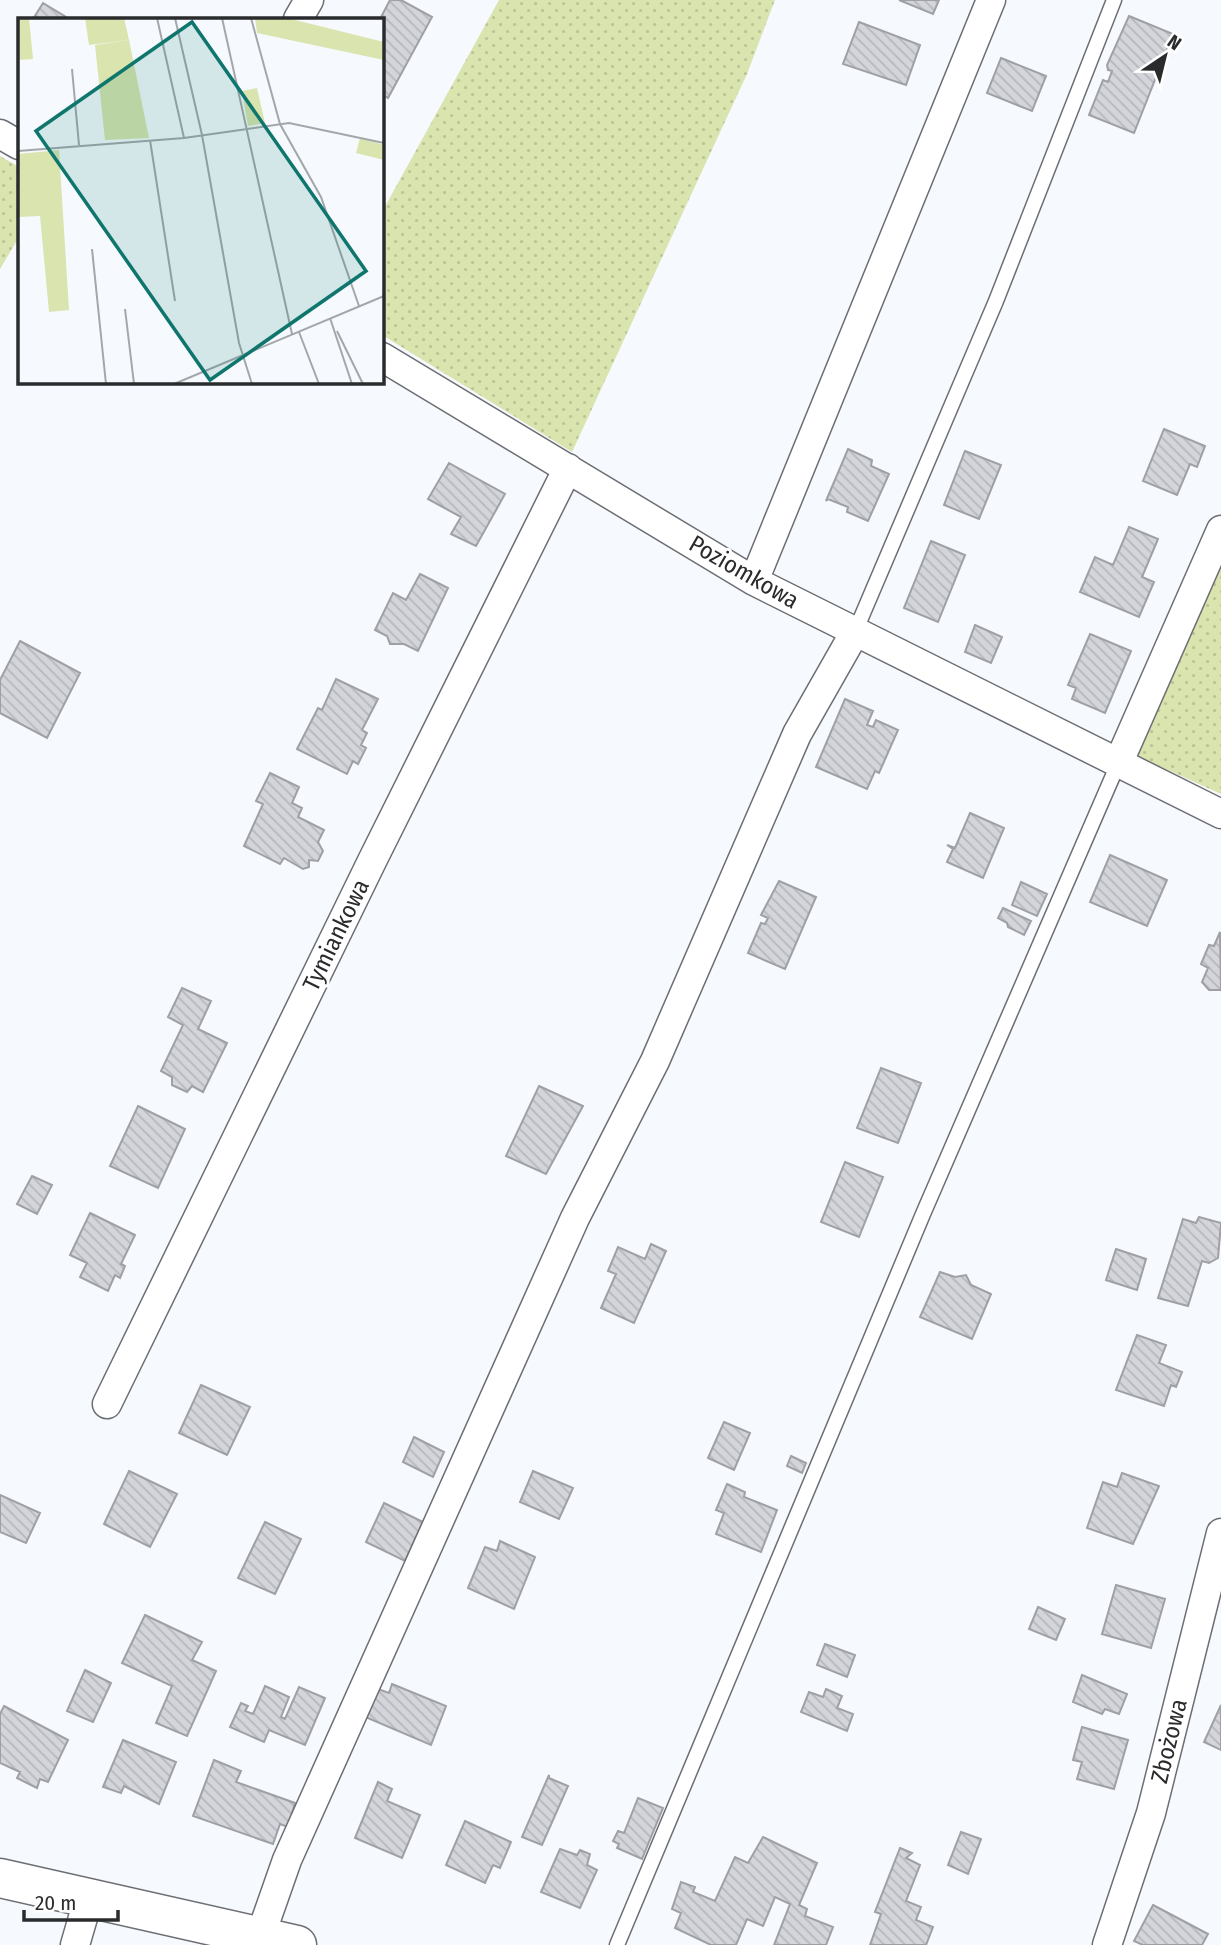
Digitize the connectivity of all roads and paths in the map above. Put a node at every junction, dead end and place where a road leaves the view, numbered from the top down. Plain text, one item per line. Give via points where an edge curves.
1 (309, 0) edge
2 (991, 0) edge
3 (1115, 0) edge
4 (299, 18) edge
5 (0, 134) edge
6 (18, 144) edge
7 (383, 358) edge
8 (568, 468) junction
9 (1221, 530) edge
10 (754, 581) junction
11 (855, 632) junction
12 (1118, 765) junction
13 (1221, 814) edge
14 (107, 1404) dead end
15 (1221, 1533) edge
16 (0, 1878) edge
17 (89, 1897) junction
18 (259, 1941) edge
19 (75, 1945) edge
20 (298, 1945) edge
21 (617, 1945) edge
22 (1107, 1945) edge

1 - 4 street
2 - 10 street
3 - 11 lane via 996,300
5 - 6 street
7 - 8 street, Poziomkowa
8 - 10 street, Poziomkowa
8 - 14 street, Tymiankowa
9 - 12 street
10 - 11 street, Poziomkowa
11 - 12 street, Poziomkowa
11 - 18 street via 797,734 655,1061 575,1218 287,1860
12 - 13 street, Poziomkowa
12 - 21 lane via 923,1214
15 - 22 street, Zbożowa via 1151,1813
16 - 17 main road
17 - 18 main road
17 - 19 street
18 - 20 main road

